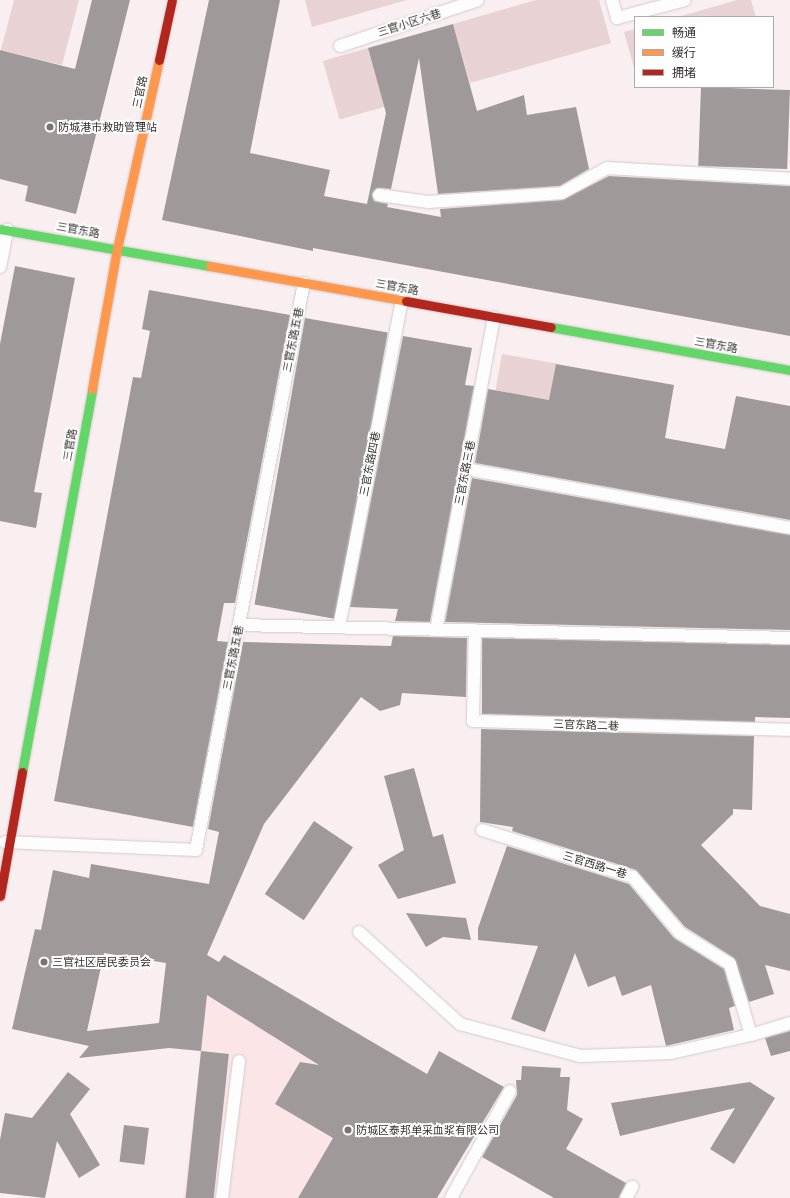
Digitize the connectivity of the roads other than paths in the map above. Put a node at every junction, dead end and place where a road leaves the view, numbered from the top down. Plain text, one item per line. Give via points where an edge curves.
1 (172, 0) edge
2 (478, 0) edge
3 (612, 0) edge
4 (684, 0) edge
5 (340, 46) dead end
6 (790, 179) edge
7 (379, 195) dead end
8 (4, 230) edge
9 (118, 249) junction
10 (0, 267) edge
11 (304, 283) junction
12 (402, 300) junction
13 (494, 317) junction
14 (790, 370) edge
15 (466, 469) junction
16 (790, 528) edge
17 (239, 625) junction
18 (339, 628) junction
19 (436, 630) junction
20 (475, 630) junction
21 (790, 638) edge
22 (790, 730) edge
23 (482, 830) dead end
24 (5, 842) edge
25 (0, 896) edge
26 (359, 932) dead end
27 (790, 1022) edge
28 (752, 1035) junction
29 (239, 1061) dead end
30 (510, 1091) dead end
31 (222, 1198) edge
32 (452, 1198) edge

1 - 9 street, 三官路
2 - 5 lane, 三官小区六巷
3 - 4 lane via 617,18
6 - 7 lane via 607,168 562,193 428,202
8 - 9 street, 三官东路
8 - 10 lane
9 - 11 street, 三官东路
9 - 24 street, 三官路
11 - 12 street, 三官东路
11 - 17 lane, 三官东路五巷
12 - 13 street, 三官东路
12 - 18 lane, 三官东路四巷
13 - 14 street, 三官东路
13 - 15 lane, 三官东路三巷
15 - 16 lane
15 - 19 lane, 三官东路三巷
17 - 18 lane
17 - 24 lane, 三官东路五巷 via 196,850
18 - 19 lane
19 - 20 lane
20 - 21 lane
20 - 22 lane, 三官东路二巷 via 473,722
23 - 28 lane, 三官西路一巷 via 633,877 680,933 730,964
24 - 25 street, 三官路
26 - 28 lane via 460,1024 580,1056 671,1053
27 - 28 lane
29 - 31 lane
30 - 32 lane

